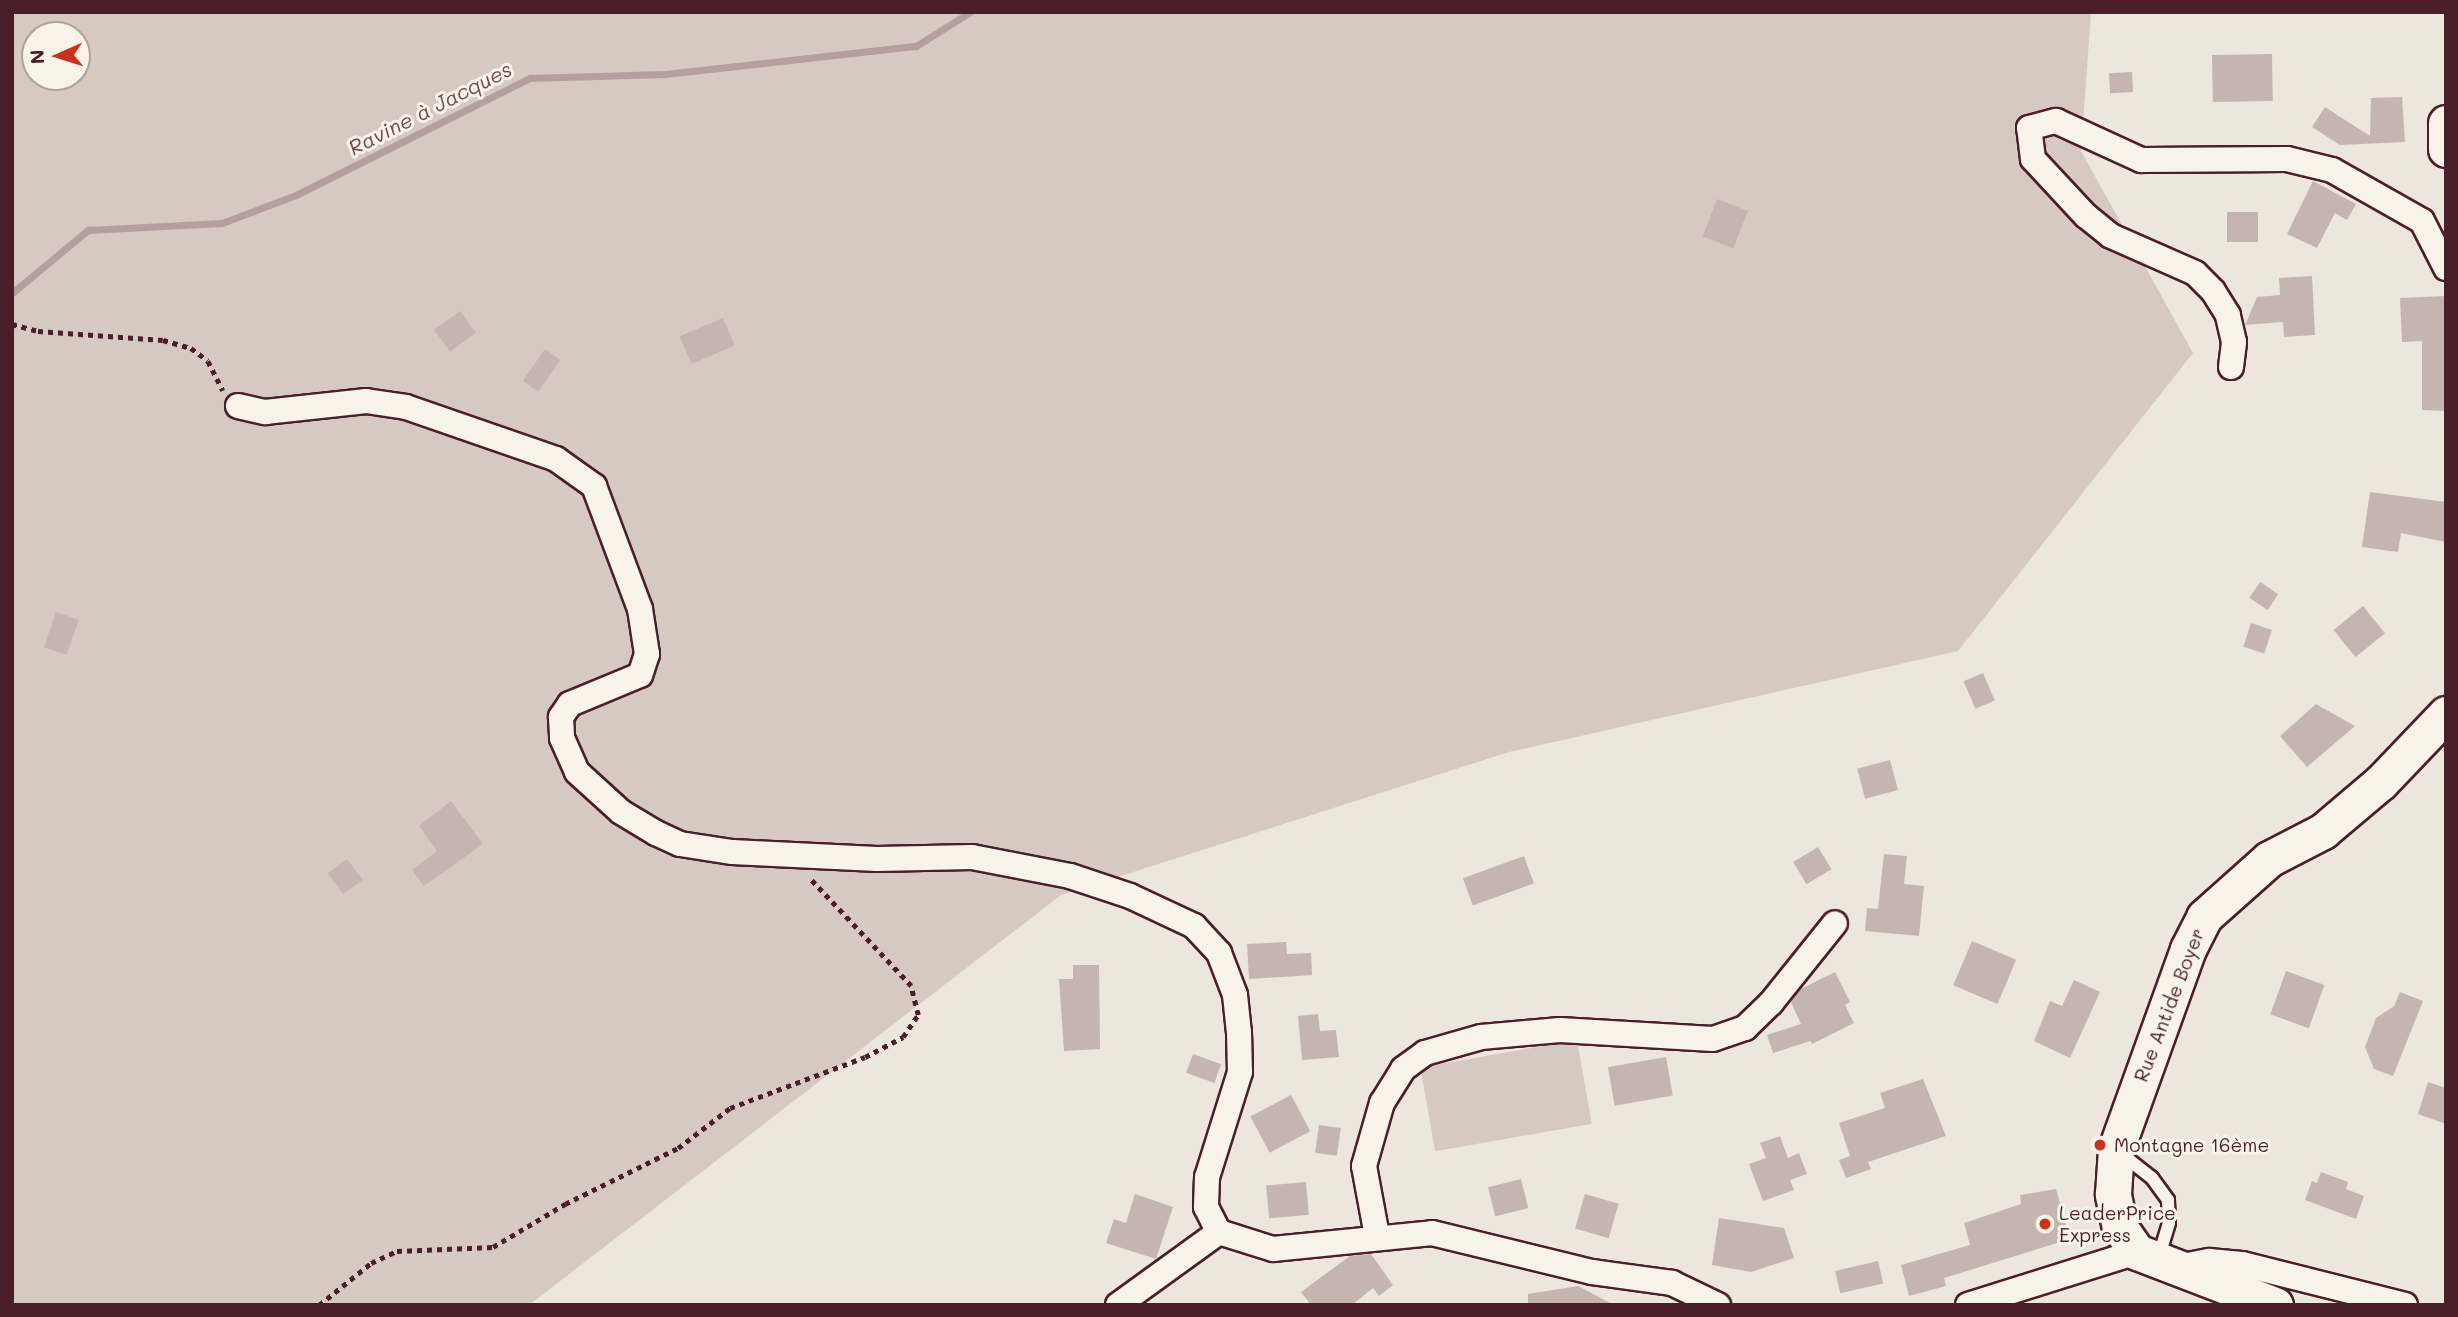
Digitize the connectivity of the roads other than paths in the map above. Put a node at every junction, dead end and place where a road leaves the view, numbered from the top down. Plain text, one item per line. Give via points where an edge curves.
1 (2446, 123) edge
2 (2446, 149) edge
3 (2446, 268) edge
4 (2231, 367) dead end
5 (238, 405) road end
6 (2446, 714) edge
7 (1835, 923) dead end
8 (2116, 1149) junction
9 (1219, 1232) junction
10 (1377, 1236) junction
11 (2156, 1261) junction
12 (1118, 1305) edge
13 (1718, 1305) edge
14 (1968, 1305) edge
15 (2275, 1305) edge
16 (2405, 1305) edge

1 - 2 main road
3 - 4 street via 2422,221 2332,170 2287,159 2141,160 2056,121 2029,128 2033,159 2087,216 2111,236 2195,273 2213,291 2228,315 2234,342
5 - 9 street via 265,412 366,401 406,407 556,459 594,486 640,609 647,654 640,675 570,704 561,717 562,738 577,772 621,812 680,844 796,855 972,857 1070,876 1130,896 1194,926 1219,953 1235,995 1239,1032 1240,1072 1207,1177 1206,1207
6 - 8 main road, Rue Antide Boyer via 2381,782 2323,831 2269,859 2204,917 2188,949
7 - 10 street via 1762,1012 1745,1028 1713,1039 1560,1030 1481,1038 1425,1053 1403,1069 1382,1104 1364,1166
8 - 11 main road, Rue Antide Boyer via 2113,1194 2120,1228
8 - 11 lane via 2152,1178 2168,1200 2169,1223
9 - 10 street via 1273,1249
9 - 12 street
10 - 13 street via 1432,1233 1466,1239 1558,1265 1672,1283
11 - 14 street
11 - 15 main road
11 - 16 street via 2242,1264

